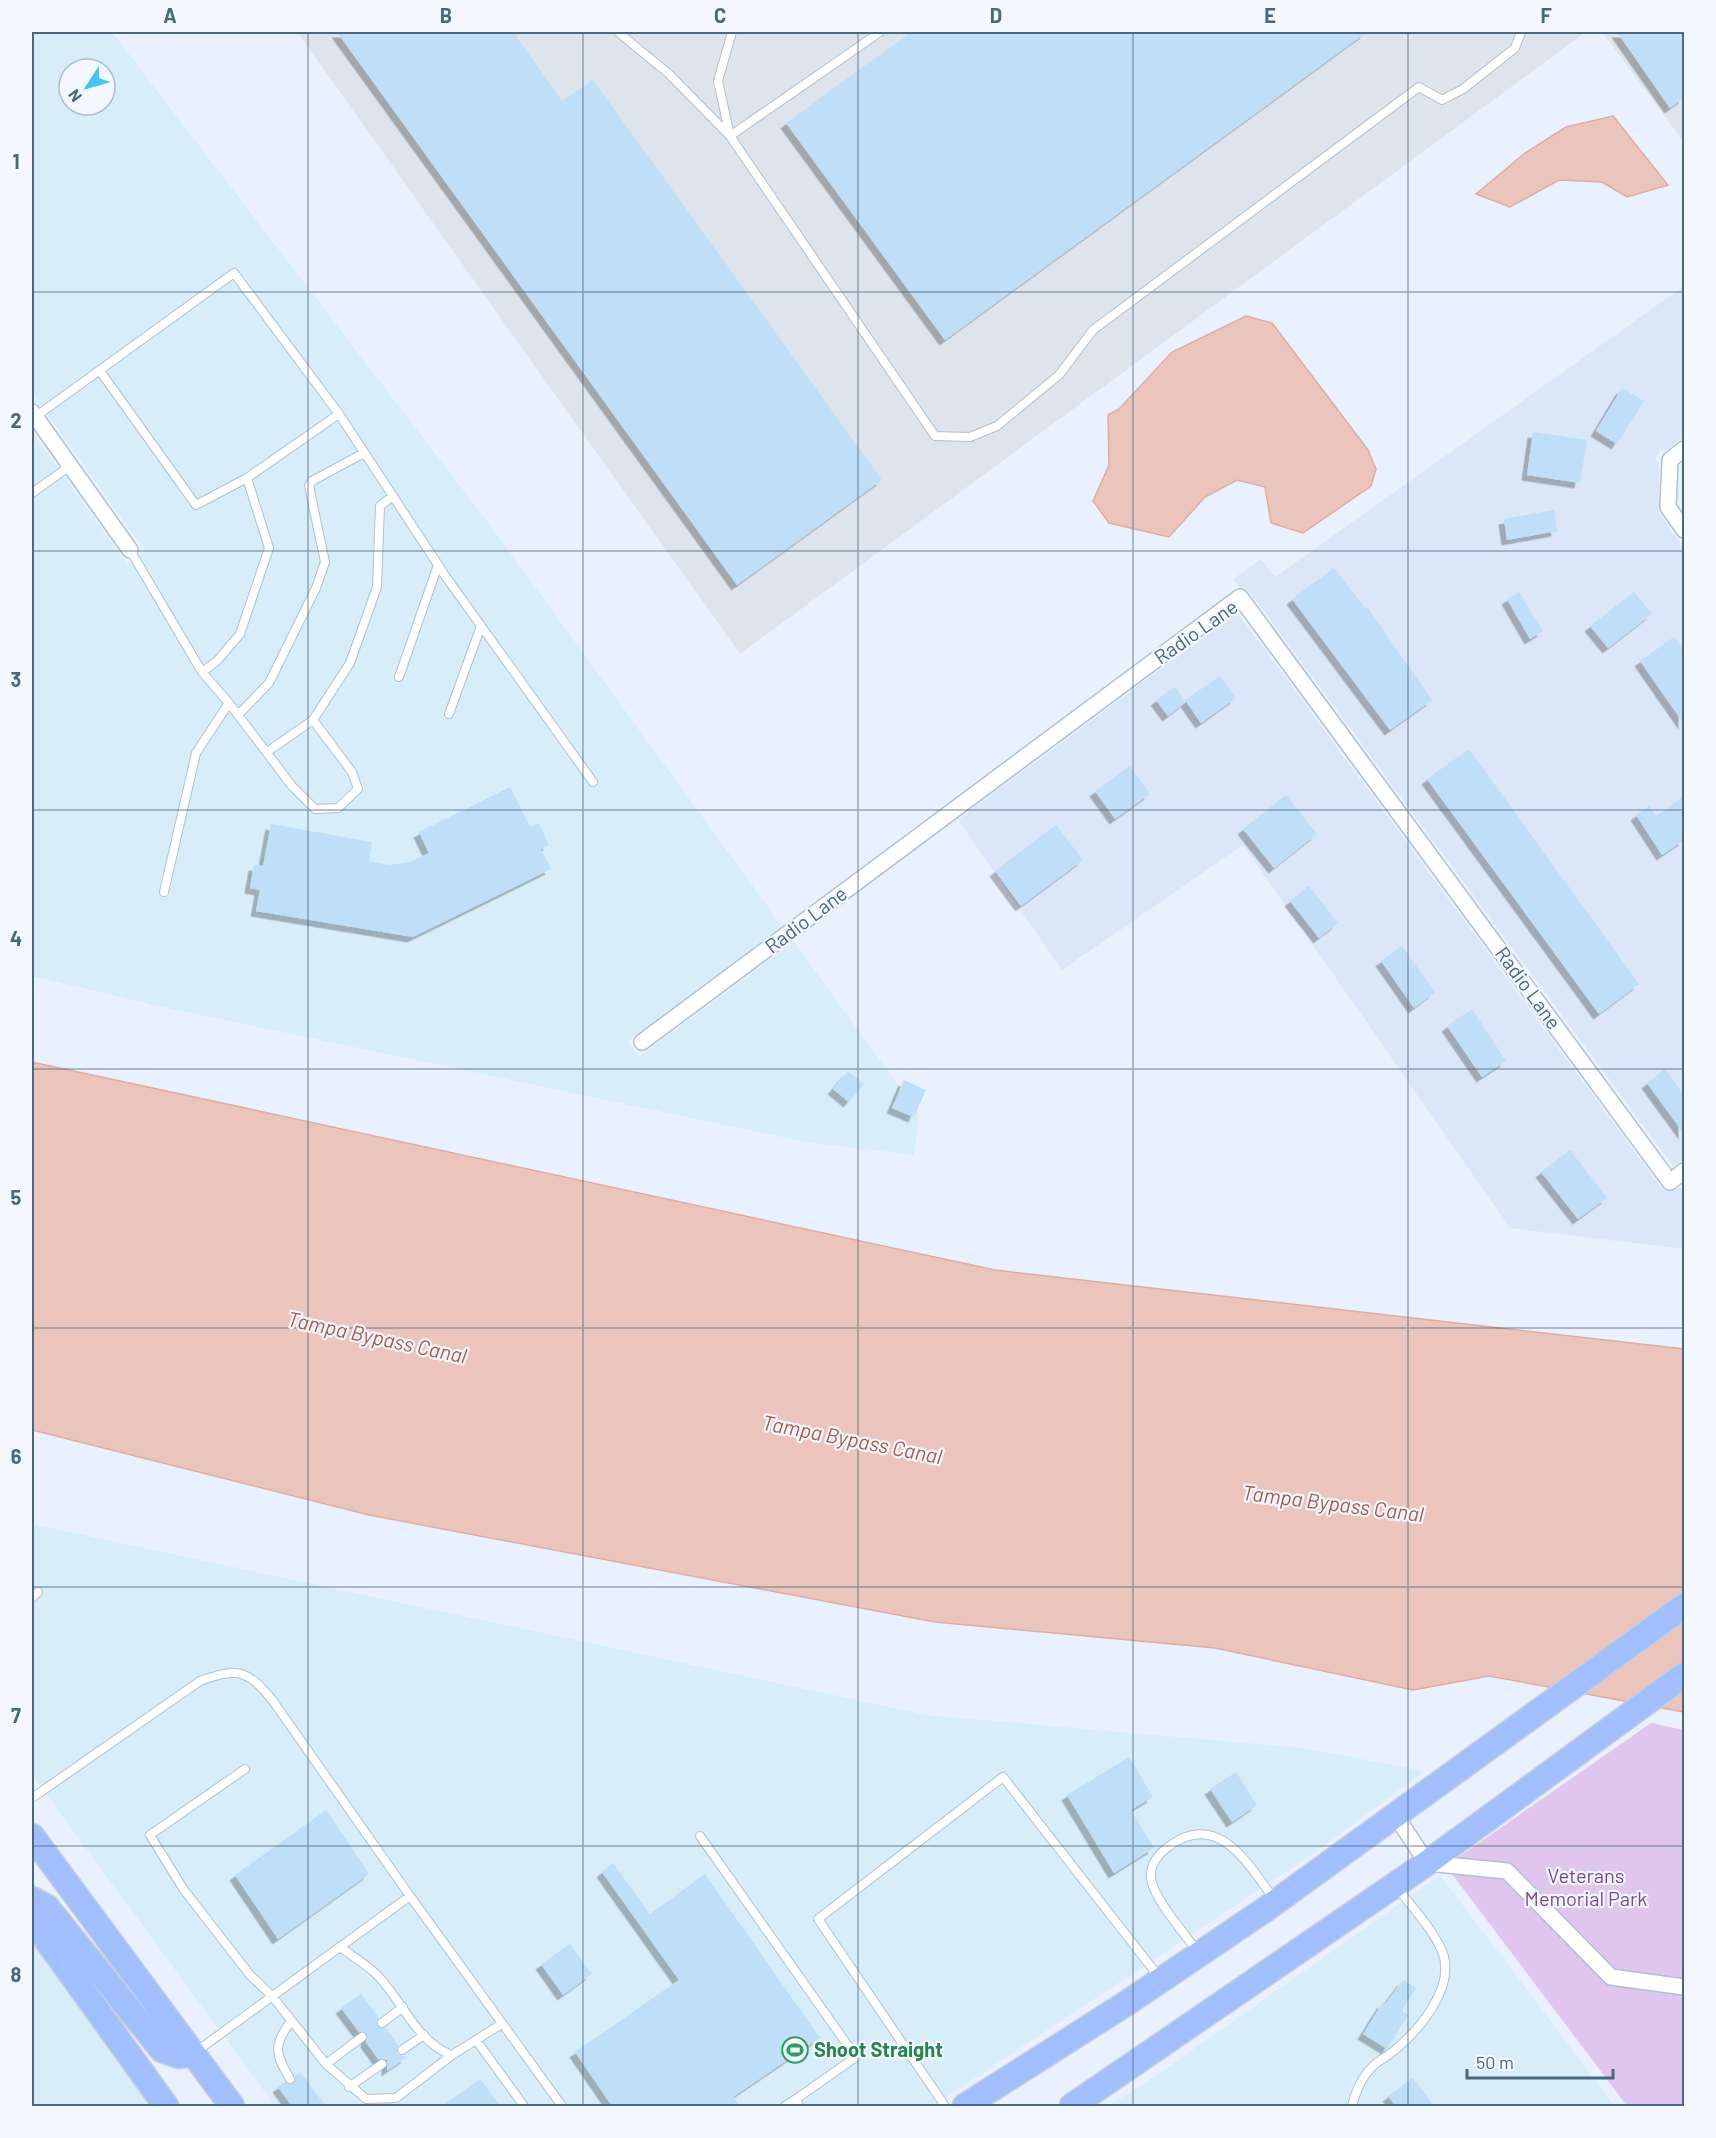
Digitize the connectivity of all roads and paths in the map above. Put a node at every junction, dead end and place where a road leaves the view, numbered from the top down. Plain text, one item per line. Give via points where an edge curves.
1 (618, 32) edge
2 (732, 32) edge
3 (880, 32) edge
4 (1521, 32) edge
5 (730, 136) junction
6 (99, 371) junction
7 (339, 414) junction
8 (33, 415) edge
9 (1684, 449) edge
10 (364, 453) junction
11 (70, 466) junction
12 (247, 478) junction
13 (32, 493) edge
14 (393, 496) junction
15 (1684, 530) edge
16 (130, 550) joint
17 (438, 565) junction
18 (481, 626) junction
19 (202, 672) junction
20 (399, 677) dead end
21 (229, 703) junction
22 (449, 714) dead end
23 (238, 715) junction
24 (313, 720) junction
25 (267, 753) junction
26 (593, 782) dead end
27 (164, 892) dead end
28 (642, 1042) dead end
29 (1684, 1171) edge
30 (1684, 1606) edge
31 (1684, 1676) edge
32 (245, 1769) dead end
33 (32, 1798) edge
34 (1396, 1816) junction
35 (32, 1836) edge
36 (700, 1836) dead end
37 (1427, 1863) junction
38 (1395, 1885) junction
39 (410, 1896) junction
40 (32, 1899) edge
41 (1276, 1902) junction
42 (32, 1920) edge
43 (340, 1947) junction
44 (1199, 1954) junction
45 (1161, 1980) junction
46 (1684, 1987) edge
47 (272, 1996) junction
48 (403, 2007) junction
49 (291, 2021) junction
50 (382, 2022) dead end
51 (500, 2025) junction
52 (424, 2035) junction
53 (362, 2037) dead end
54 (476, 2040) junction
55 (402, 2050) dead end
56 (193, 2054) junction
57 (452, 2055) junction
58 (326, 2064) junction
59 (382, 2064) dead end
60 (290, 2079) dead end
61 (350, 2087) junction
62 (366, 2103) edge
63 (797, 2103) edge
64 (166, 2106) edge
65 (232, 2106) edge
66 (524, 2106) edge
67 (562, 2106) edge
68 (785, 2106) edge
69 (945, 2106) edge
70 (965, 2106) edge
71 (1072, 2106) edge
72 (1352, 2106) edge

1 - 5 lane via 669,74
2 - 5 lane via 718,81
3 - 5 lane
4 - 5 lane via 1515,48 1463,89 1442,100 1419,87 1093,330 1059,375 997,426 970,437 935,436
6 - 7 lane via 234,273
6 - 8 lane
6 - 12 lane via 196,505
7 - 10 lane
7 - 12 lane
8 - 11 street
9 - 15 street via 1670,460 1668,507
10 - 14 lane
10 - 23 lane via 309,486 325,561 316,588 269,683
11 - 13 lane
11 - 16 street
12 - 19 lane via 269,548 240,634 217,662
14 - 17 lane
14 - 24 lane via 380,506 377,587 350,663
16 - 19 lane
17 - 18 lane
17 - 20 lane
18 - 22 lane
18 - 26 lane
19 - 21 lane
21 - 23 lane
21 - 27 lane via 196,753
23 - 25 lane
24 - 25 lane
24 - 25 lane via 352,772 358,789 338,808 315,809
28 - 29 street, Radio Lane via 1240,597 1670,1182
30 - 34 main road
31 - 37 main road
32 - 47 lane via 150,1835 184,1890 249,1975
33 - 39 lane via 200,1681 223,1673 242,1672 258,1682 273,1701
34 - 37 street
34 - 41 main road
35 - 56 main road
36 - 63 lane via 856,2057
37 - 38 main road
37 - 46 street via 1507,1871 1611,1977
38 - 71 main road
38 - 72 lane via 1442,1952 1445,1978 1435,2003 1416,2029 1373,2066 1357,2087
39 - 43 lane
39 - 51 lane
40 - 56 main road via 47,1907 162,2050 179,2056
41 - 44 main road
41 - 44 lane via 1243,1854 1219,1838 1189,1836 1169,1847 1153,1862 1151,1878 1158,1896
42 - 64 main road
43 - 47 lane
43 - 48 lane via 376,1974
44 - 45 main road
45 - 69 lane via 1003,1777 818,1919
45 - 70 main road
47 - 49 lane
47 - 56 lane
48 - 50 lane
48 - 52 lane
49 - 58 lane
49 - 60 lane via 280,2035 277,2047
51 - 54 lane
51 - 67 lane
52 - 55 lane
52 - 57 lane
53 - 58 lane
54 - 57 lane
54 - 66 lane
56 - 65 main road
57 - 62 lane via 396,2098
58 - 61 lane
59 - 61 lane
61 - 62 lane
63 - 68 lane

